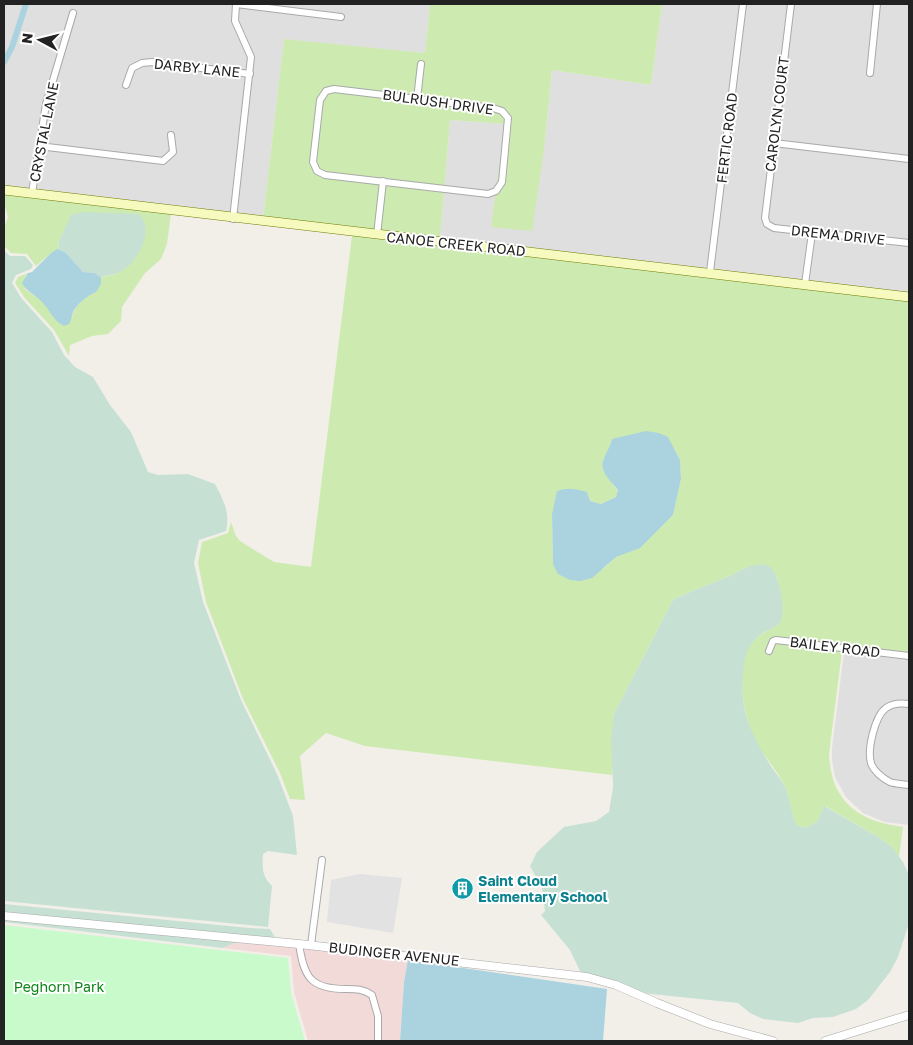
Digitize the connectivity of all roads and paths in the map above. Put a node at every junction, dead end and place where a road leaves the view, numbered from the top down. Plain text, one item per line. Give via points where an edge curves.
1 (236, 4) edge
2 (743, 4) edge
3 (791, 4) edge
4 (878, 4) edge
5 (73, 13) dead end
6 (341, 18) dead end
7 (421, 64) dead end
8 (870, 73) dead end
9 (250, 74) junction
10 (126, 84) dead end
11 (417, 99) junction
12 (171, 135) dead end
13 (774, 143) junction
14 (39, 146) junction
15 (909, 159) edge
16 (383, 181) junction
17 (4, 190) edge
18 (32, 193) junction
19 (233, 219) junction
20 (767, 224) joint
21 (812, 233) junction
22 (377, 235) junction
23 (909, 243) edge
24 (710, 272) junction
25 (805, 284) junction
26 (909, 297) edge
27 (770, 651) dead end
28 (909, 656) edge
29 (909, 704) edge
30 (909, 785) edge
31 (322, 860) dead end
32 (4, 916) edge
33 (299, 944) junction
34 (311, 945) junction
35 (909, 1015) edge
36 (378, 1041) edge
37 (773, 1041) edge
38 (825, 1041) edge

1 - 6 street
1 - 9 street via 235,21 251,57
2 - 24 street, FERTIC ROAD
3 - 13 street, CAROLYN COURT
4 - 8 street
5 - 14 street, CRYSTAL LANE via 46,104
7 - 11 street
9 - 10 street, DARBY LANE via 152,62 132,68
9 - 19 street
11 - 16 street, BULRUSH DRIVE via 334,89 326,91 320,100 313,162 317,170 325,175
11 - 16 street, BULRUSH DRIVE via 502,111 508,118 502,182 496,191 488,194
12 - 14 street via 173,152 163,161
13 - 15 street
13 - 20 street, CAROLYN COURT via 765,218
14 - 18 street, CRYSTAL LANE
16 - 22 street
17 - 18 main road, CANOE CREEK ROAD
18 - 19 main road, CANOE CREEK ROAD
19 - 22 main road, CANOE CREEK ROAD
20 - 21 street, DREMA DRIVE via 774,228
21 - 23 street, DREMA DRIVE
21 - 25 street
22 - 24 main road, CANOE CREEK ROAD
24 - 25 main road, CANOE CREEK ROAD
25 - 26 main road, CANOE CREEK ROAD
27 - 28 street, BAILEY ROAD via 776,640
29 - 30 street via 899,703 887,708 877,719 870,762 874,770 890,782
31 - 34 street
32 - 33 street, BUDINGER AVENUE
33 - 34 street, BUDINGER AVENUE
33 - 36 street via 303,967 312,980 332,989 359,989 372,995 378,1016
34 - 37 street, BUDINGER AVENUE via 586,976 710,1024
35 - 38 street

